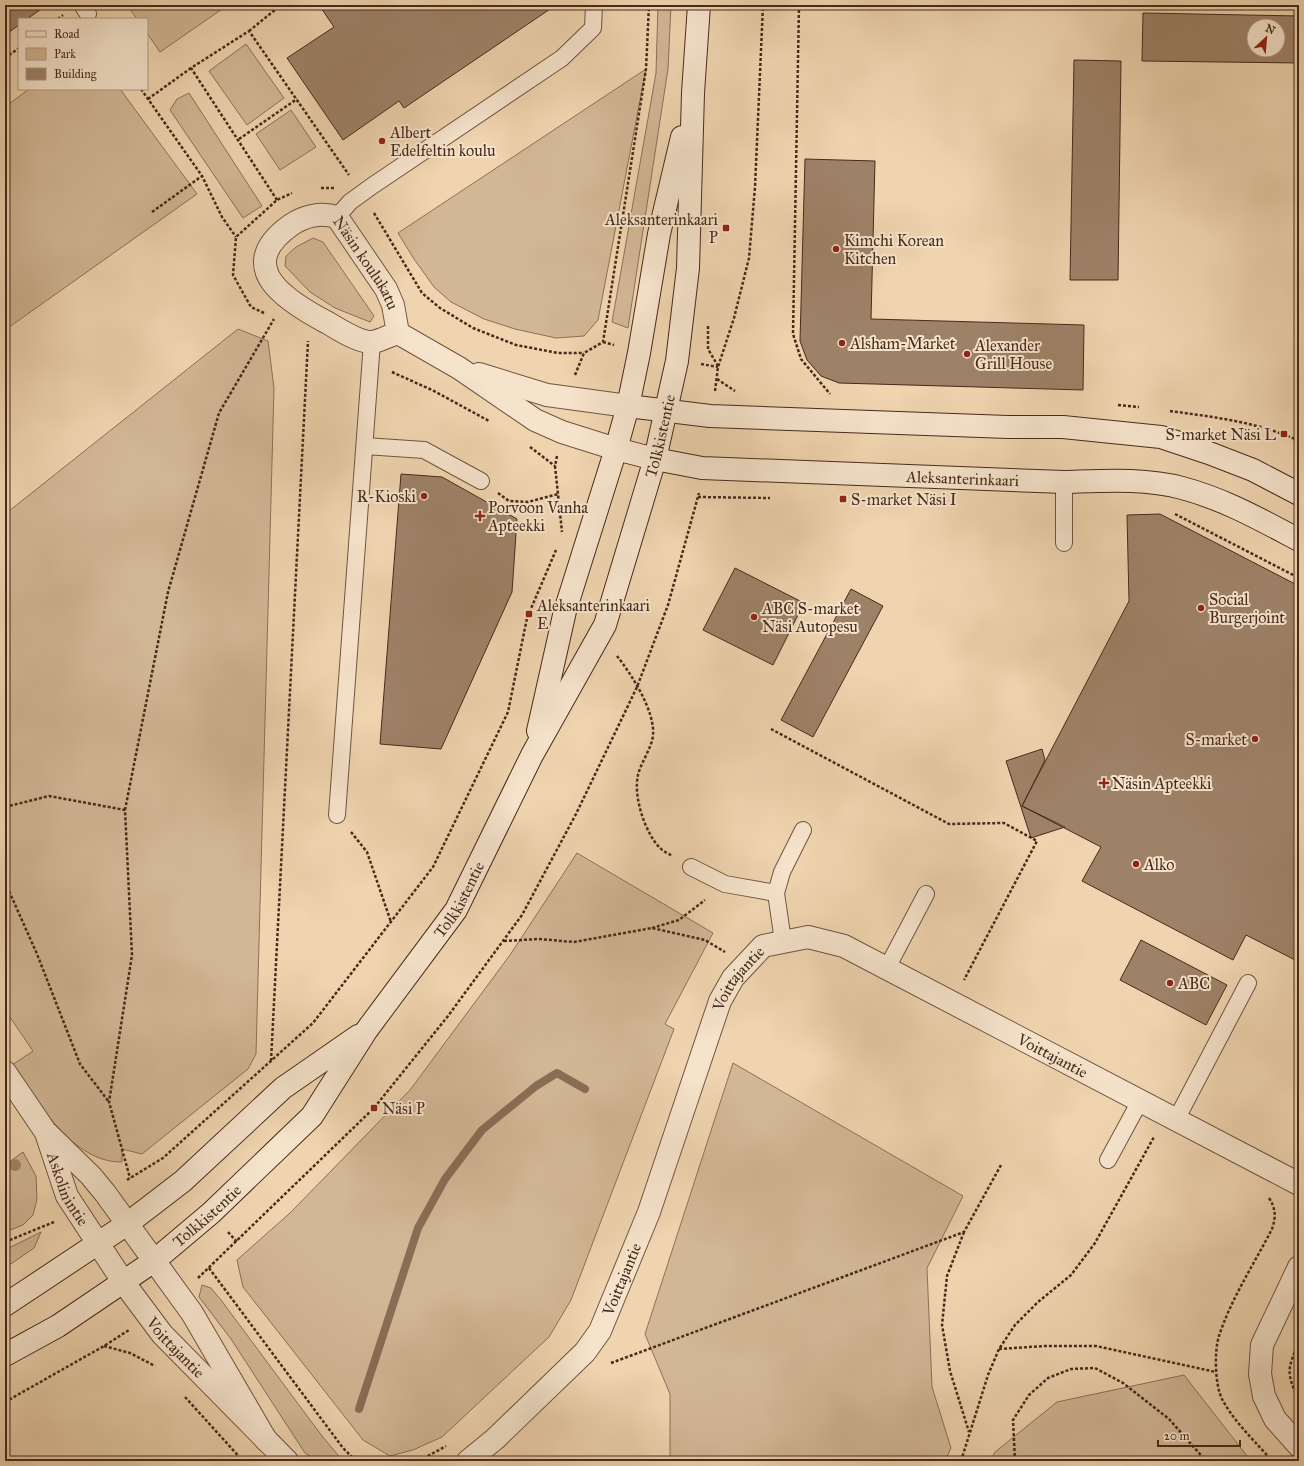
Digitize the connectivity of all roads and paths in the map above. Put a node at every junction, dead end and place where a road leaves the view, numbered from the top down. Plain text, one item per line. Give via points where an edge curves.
1 (281, 5) edge
2 (594, 5) edge
3 (649, 5) edge
4 (699, 5) edge
5 (799, 5) edge
6 (249, 30) junction
7 (18, 49) edge
8 (5, 58) edge
9 (191, 68) junction
10 (142, 90) edge
11 (693, 93) junction
12 (148, 99) junction
13 (297, 99) junction
14 (239, 139) junction
15 (202, 176) junction
16 (362, 193) junction
17 (276, 200) dead end
18 (152, 212) dead end
19 (336, 217) junction
20 (236, 237) dead end
21 (274, 317) dead end
22 (708, 320) dead end
23 (309, 333) dead end
24 (398, 333) junction
25 (372, 342) junction
26 (584, 353) junction
27 (718, 366) dead end
28 (459, 368) junction
29 (830, 395) dead end
30 (570, 398) junction
31 (628, 406) junction
32 (667, 412) junction
33 (562, 432) junction
34 (365, 446) junction
35 (616, 449) junction
36 (656, 459) junction
37 (481, 481) joint
38 (1064, 482) junction
39 (558, 494) junction
40 (1299, 494) edge
41 (698, 497) dead end
42 (774, 498) dead end
43 (1170, 511) dead end
44 (562, 534) dead end
45 (1299, 540) edge
46 (1064, 542) dead end
47 (556, 549) dead end
48 (1299, 578) edge
49 (615, 653) dead end
50 (771, 729) dead end
51 (532, 755) junction
52 (5, 807) edge
53 (125, 810) junction
54 (337, 815) joint
55 (803, 830) dead end
56 (691, 867) joint
57 (5, 882) edge
58 (725, 884) junction
59 (776, 892) junction
60 (926, 894) dead end
61 (391, 922) junction
62 (652, 928) junction
63 (503, 941) dead end
64 (783, 941) junction
65 (730, 946) dead end
66 (725, 952) junction
67 (722, 958) dead end
68 (887, 968) junction
69 (1248, 983) dead end
70 (952, 1002) junction
71 (366, 1031) junction
72 (271, 1061) junction
73 (5, 1072) edge
74 (109, 1102) junction
75 (1140, 1102) junction
76 (1176, 1120) junction
77 (1129, 1123) junction
78 (45, 1131) junction
79 (1154, 1136) junction
80 (1161, 1140) dead end
81 (1108, 1160) dead end
82 (1001, 1165) dead end
83 (130, 1178) junction
84 (1299, 1184) edge
85 (105, 1193) junction
86 (1266, 1197) dead end
87 (78, 1211) junction
88 (127, 1224) junction
89 (964, 1232) junction
90 (5, 1242) edge
91 (98, 1244) junction
92 (154, 1261) junction
93 (1299, 1267) edge
94 (209, 1268) dead end
95 (124, 1283) junction
96 (5, 1305) edge
97 (1299, 1343) edge
98 (104, 1346) dead end
99 (999, 1349) junction
100 (5, 1355) edge
101 (615, 1356) dead end
102 (611, 1363) junction
103 (605, 1368) dead end
104 (158, 1369) dead end
105 (1216, 1372) junction
106 (182, 1393) dead end
107 (1299, 1401) edge
108 (970, 1433) junction
109 (266, 1440) junction
110 (448, 1444) dead end
111 (1299, 1446) edge
112 (243, 1461) edge
113 (286, 1461) edge
114 (356, 1461) edge
115 (419, 1461) edge
116 (468, 1461) edge
117 (961, 1461) edge
118 (1015, 1461) edge
119 (1206, 1461) edge
120 (1272, 1461) edge

1 - 6 path
2 - 16 lane via 593,28 562,58
3 - 26 path via 646,69 603,342
4 - 11 street, Tolkkistentie
5 - 29 path via 793,334 801,359
6 - 9 path
6 - 13 path
7 - 8 path
9 - 12 path
9 - 14 path
10 - 12 path
11 - 31 street, Tolkkistentie via 659,234
11 - 32 street, Tolkkistentie via 688,268 677,361
12 - 15 path
13 - 14 path
13 - 16 path
14 - 17 path
15 - 18 path
15 - 20 path via 222,217
16 - 19 lane
16 - 26 path via 422,293 440,308 473,328 516,345 558,353
19 - 24 street, Näsin koulukatu via 386,289
19 - 25 street, Näsin koulukatu via 326,214 308,217 281,232 270,245 264,258 269,279 286,297 310,314 353,337
21 - 53 path via 219,413 168,592
22 - 27 path via 708,349
23 - 72 path
24 - 25 street, Näsin koulukatu
24 - 28 street, Näsin koulukatu
25 - 34 lane
26 - 30 path
28 - 30 street, Näsin koulukatu via 547,395
28 - 33 street, Näsin koulukatu via 535,420
30 - 31 street, Näsin koulukatu
31 - 32 street
31 - 35 street, Tolkkistentie
32 - 36 street, Tolkkistentie
32 - 40 street via 710,416 1063,427 1161,437 1252,470
33 - 35 street, Näsin koulukatu
33 - 39 path via 555,466
34 - 37 lane via 424,450
34 - 54 lane
35 - 36 street, Aleksanterinkaari
35 - 51 street, Tolkkistentie via 565,611
36 - 38 street, Aleksanterinkaari via 702,468
36 - 51 street, Tolkkistentie via 605,625
37 - 39 path via 508,501 528,502
38 - 45 street, Aleksanterinkaari via 1125,480 1181,488 1215,498
38 - 46 lane
39 - 44 path
41 - 42 path
43 - 48 path
47 - 61 path via 527,618 508,712 433,867
49 - 56 path via 637,687 651,717 653,736 638,776 638,803 647,828 661,849
50 - 70 path via 949,824 1004,823 1037,841
51 - 71 street, Tolkkistentie via 456,910
52 - 53 path via 49,796
53 - 74 path via 132,955
54 - 61 path via 367,852
55 - 59 lane via 782,872
56 - 58 lane
57 - 74 path via 37,954 80,1064
58 - 59 lane
58 - 62 path via 679,920
59 - 64 lane
60 - 68 lane
61 - 72 path via 314,1023
62 - 63 path via 574,942 539,939
62 - 66 path via 706,940
64 - 68 street, Voittajantie via 808,937 844,946
64 - 116 street, Voittajantie via 763,946 733,978 720,1001 649,1212 600,1331 574,1363 495,1439
65 - 66 path
66 - 67 path
68 - 70 street, Voittajantie
69 - 76 lane
70 - 75 street, Voittajantie
71 - 88 street, Tolkkistentie via 284,1088 183,1181
71 - 92 street, Tolkkistentie via 312,1116 211,1213
72 - 83 path via 163,1158
73 - 78 street, Askolinintie
74 - 83 path
75 - 76 street, Voittajantie
75 - 77 lane
76 - 84 street, Voittajantie
77 - 79 path
77 - 81 lane
78 - 85 street, Askolinintie
78 - 87 street, Askolinintie via 67,1196
79 - 80 path
79 - 99 path via 1095,1243 1071,1275 1015,1325
82 - 89 path
83 - 85 path
85 - 88 street, Askolinintie
86 - 105 path via 1275,1209 1276,1219 1219,1337
87 - 90 path
87 - 91 street, Askolinintie
88 - 91 street, Tolkkistentie
88 - 92 street, Voittajantie
89 - 102 path
89 - 108 path via 947,1276 942,1325 950,1371
91 - 95 street, Voittajantie
91 - 96 street, Tolkkistentie
92 - 95 street, Tolkkistentie
92 - 109 street, Voittajantie via 192,1312
93 - 111 street via 1262,1345 1260,1374 1264,1396 1275,1419
94 - 114 path via 343,1448
95 - 100 street, Tolkkistentie via 58,1326
95 - 109 street, Voittajantie via 162,1334
97 - 107 path via 1292,1359 1289,1379
98 - 104 path via 130,1353
99 - 105 path via 1096,1346
99 - 108 path
101 - 102 path
102 - 103 path
105 - 120 path via 1222,1399 1237,1421
106 - 112 path
108 - 117 path
109 - 113 street, Voittajantie
110 - 115 path via 442,1450
118 - 119 path via 1013,1420 1029,1395 1048,1378 1071,1369 1095,1368 1123,1383 1169,1419

